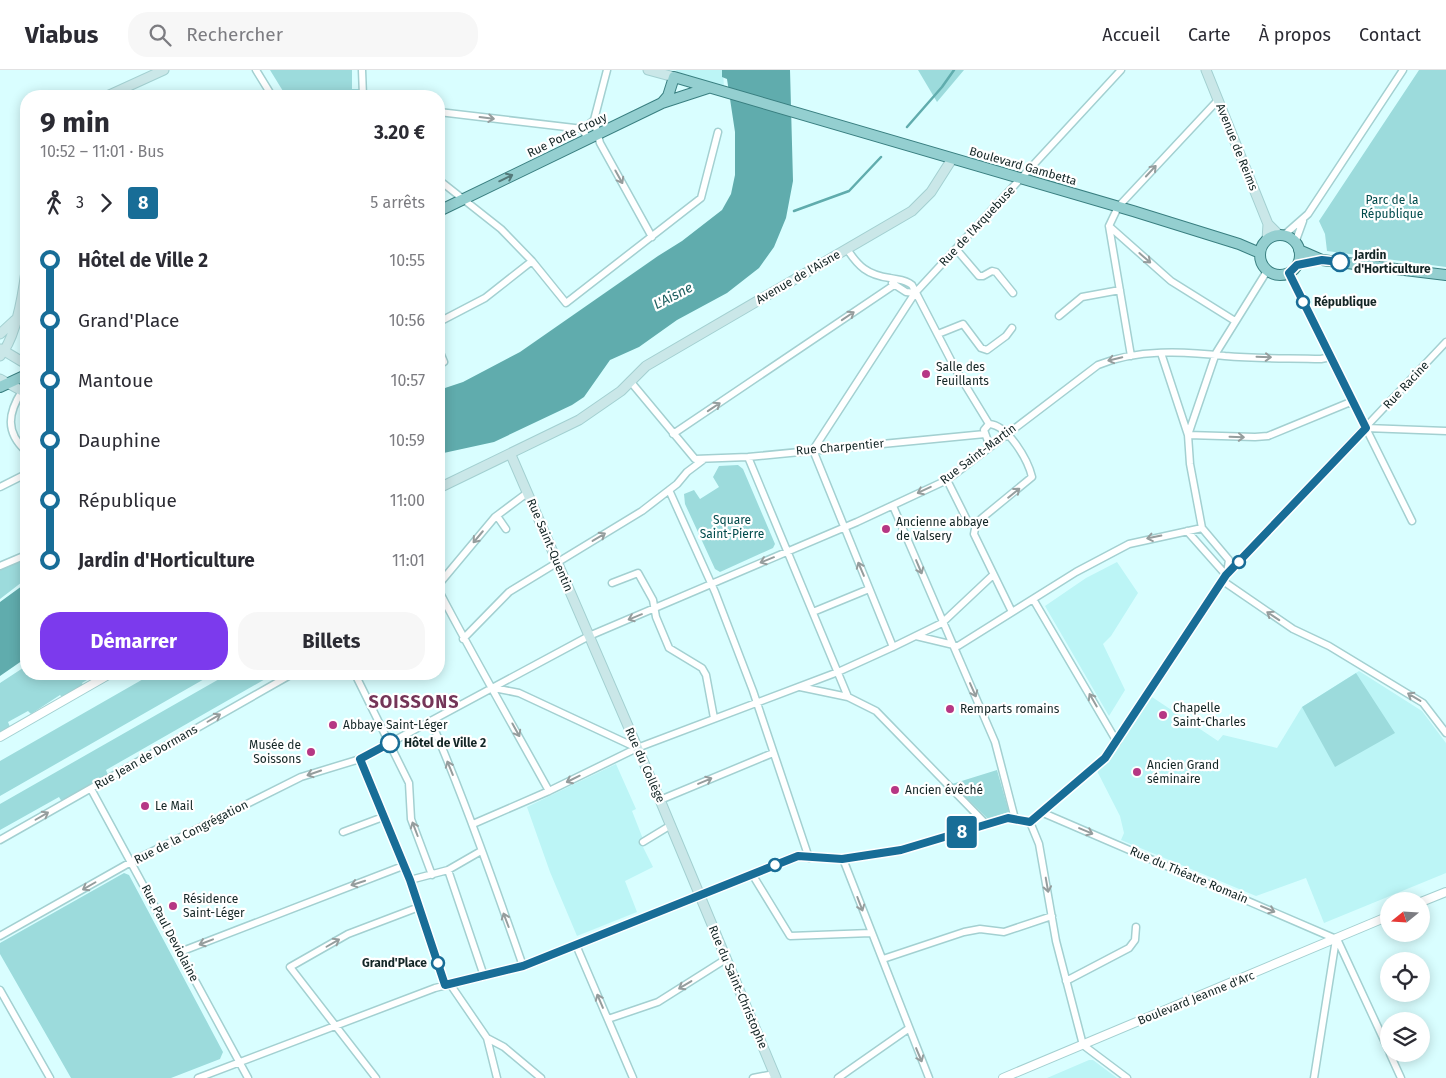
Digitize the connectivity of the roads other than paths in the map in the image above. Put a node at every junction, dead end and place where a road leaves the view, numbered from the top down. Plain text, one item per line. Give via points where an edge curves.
1 (164, 70) edge
2 (256, 70) edge
3 (362, 70) edge
4 (607, 70) edge
5 (648, 70) edge
6 (1121, 70) edge
7 (1206, 70) edge
8 (1403, 70) edge
9 (662, 72) edge
10 (674, 73) edge
11 (708, 88) junction
12 (120, 90) edge
13 (268, 90) edge
14 (362, 90) edge
15 (1218, 100) junction
16 (662, 103) junction
17 (445, 113) edge
18 (594, 120) junction
19 (718, 132) dead end
20 (597, 133) junction
21 (585, 134) junction
22 (952, 158) junction
23 (1020, 179) junction
24 (445, 185) edge
25 (463, 200) junction
26 (1118, 207) junction
27 (445, 208) edge
28 (1303, 220) junction
29 (1268, 224) junction
30 (1109, 226) junction
31 (1281, 236) junction
32 (652, 237) junction
33 (1266, 241) junction
34 (1238, 244) junction
35 (1297, 246) junction
36 (847, 248) junction
37 (956, 249) junction
38 (1260, 253) junction
39 (1322, 260) junction
40 (532, 261) junction
41 (1297, 265) junction
42 (1267, 271) junction
43 (1289, 273) junction
44 (1446, 275) edge
45 (888, 278) junction
46 (894, 285) junction
47 (1120, 290) junction
48 (915, 293) junction
49 (1013, 293) dead end
50 (20, 308) edge
51 (1059, 316) dead end
52 (445, 319) edge
53 (15, 320) junction
54 (1235, 321) junction
55 (1012, 328) dead end
56 (0, 334) edge
57 (938, 334) junction
58 (1446, 342) edge
59 (2, 352) edge
60 (1161, 353) junction
61 (1216, 353) junction
62 (1131, 356) junction
63 (1331, 356) junction
64 (20, 361) edge
65 (20, 377) edge
66 (630, 381) junction
67 (3, 384) edge
68 (20, 390) edge
69 (20, 397) edge
70 (1353, 401) junction
71 (989, 424) junction
72 (1366, 428) junction
73 (1446, 431) edge
74 (1007, 433) junction
75 (674, 434) junction
76 (985, 434) junction
77 (1188, 435) junction
78 (20, 445) edge
79 (990, 446) junction
80 (812, 450) junction
81 (511, 455) junction
82 (692, 457) junction
83 (748, 457) junction
84 (703, 460) junction
85 (687, 472) junction
86 (20, 477) edge
87 (947, 480) junction
88 (445, 485) edge
89 (0, 487) edge
90 (526, 490) junction
91 (669, 490) junction
92 (893, 506) junction
93 (497, 516) junction
94 (1412, 520) dead end
95 (976, 523) junction
96 (844, 527) junction
97 (1202, 528) junction
98 (506, 529) dead end
99 (1187, 531) junction
100 (788, 552) junction
101 (20, 557) edge
102 (1242, 559) junction
103 (1229, 560) junction
104 (557, 562) junction
105 (0, 566) edge
106 (994, 575) junction
107 (445, 577) edge
108 (1224, 578) junction
109 (612, 583) dead end
110 (711, 584) junction
111 (870, 589) junction
112 (1033, 599) junction
113 (445, 602) edge
114 (654, 609) junction
115 (813, 612) junction
116 (1012, 612) junction
117 (942, 623) junction
118 (588, 636) junction
119 (916, 636) junction
120 (464, 639) junction
121 (953, 646) junction
122 (893, 647) junction
123 (838, 672) junction
124 (100, 680) edge
125 (281, 680) edge
126 (358, 680) edge
127 (799, 686) junction
128 (492, 688) junction
129 (848, 698) junction
130 (756, 701) junction
131 (714, 718) junction
132 (431, 721) junction
133 (1446, 733) edge
134 (0, 737) edge
135 (1117, 742) junction
136 (390, 743) junction
137 (637, 748) junction
138 (773, 753) junction
139 (360, 759) junction
140 (91, 788) junction
141 (549, 791) junction
142 (660, 800) junction
143 (1042, 812) junction
144 (383, 817) junction
145 (1014, 819) junction
146 (1030, 822) junction
147 (473, 824) junction
148 (987, 824) junction
149 (670, 825) junction
150 (343, 832) dead end
151 (0, 840) edge
152 (643, 842) dead end
153 (481, 851) junction
154 (809, 858) junction
155 (842, 859) junction
156 (131, 862) junction
157 (403, 866) junction
158 (448, 870) junction
159 (752, 874) junction
160 (432, 875) junction
161 (410, 880) junction
162 (1446, 892) edge
163 (700, 895) junction
164 (1430, 898) edge
165 (419, 907) junction
166 (1052, 916) junction
167 (1380, 920) edge
168 (1136, 927) dead end
169 (871, 933) junction
170 (0, 936) edge
171 (1336, 938) junction
172 (576, 944) junction
173 (180, 952) junction
174 (882, 959) junction
175 (1346, 959) junction
176 (726, 960) junction
177 (1334, 962) junction
178 (523, 966) junction
179 (484, 976) junction
180 (1066, 981) junction
181 (448, 985) junction
182 (0, 990) edge
183 (608, 1019) junction
184 (335, 1027) junction
185 (908, 1029) junction
186 (1380, 1033) edge
187 (487, 1038) junction
188 (1083, 1045) junction
189 (240, 1062) junction
190 (1394, 1062) edge
191 (775, 1076) edge
192 (50, 1078) edge
193 (198, 1078) edge
194 (248, 1078) edge
195 (376, 1078) edge
196 (497, 1078) edge
197 (541, 1078) edge
198 (632, 1078) edge
199 (753, 1078) edge
200 (838, 1078) edge
201 (929, 1078) edge
202 (1003, 1078) edge
203 (1128, 1078) edge
204 (1314, 1078) edge
205 (1401, 1078) edge

1 - 12 main road
2 - 13 street
3 - 14 street
4 - 18 street
5 - 9 main road
6 - 23 street, Rue de l'Arquebuse
7 - 15 main road, Avenue de Reims
8 - 28 street
9 - 10 main road
10 - 11 main road, Boulevard Gambetta
10 - 16 main road via 668,96
11 - 16 main road, Rue Porte Crouy
11 - 22 main road, Boulevard Gambetta
26 -> 15 street
15 - 29 main road, Avenue de Reims
16 - 20 main road, Rue Porte Crouy
17 -> 21 street
18 - 20 street
18 - 21 street
19 - 32 street via 701,198
20 - 21 main road, Rue Porte Crouy
20 -> 32 street
25 -> 21 main road, Rue Porte Crouy
22 - 23 main road, Boulevard Gambetta
22 - 36 main road, Avenue de l'Aisne via 931,192 912,211
23 - 26 main road, Boulevard Gambetta
23 - 37 street, Rue de l'Arquebuse
24 - 25 street
25 - 27 main road, Rue Porte Crouy
25 - 40 street via 501,229
26 - 30 street
26 - 34 main road, Boulevard Gambetta
28 - 31 street
28 - 35 street
29 - 31 main road, Avenue de Reims
29 - 33 main road, Avenue de Reims
30 - 47 street
30 -> 54 street via 1171,281
31 - 33 main road
31 - 35 main road
32 - 40 street via 566,303
33 - 34 main road, Boulevard Gambetta
33 - 38 main road
34 - 38 main road, Boulevard Gambetta
35 - 39 main road
35 - 41 main road
36 - 45 street via 859,268
36 - 66 main road, Avenue de l'Aisne via 646,366
37 - 48 street, Rue de l'Arquebuse
37 - 49 street via 980,276 996,272
38 - 42 main road via 1260,260
39 - 41 main road
39 - 44 main road
40 - 52 street via 485,298
41 - 43 main road
42 - 43 main road
42 - 54 street
43 - 63 street
45 - 46 street
45 - 48 street via 908,282
46 - 48 street
75 -> 46 street
47 - 51 street via 1082,297
47 - 62 street
48 - 57 street
48 - 80 street, Rue de l'Arquebuse
50 - 53 main road
53 - 56 main road
53 - 59 main road
54 - 61 street
55 - 57 street via 987,350 981,348 963,324
57 - 71 street
58 - 72 street, Rue Racine
59 - 64 main road
60 - 61 street, Rue Saint-Martin
60 - 62 street, Rue Saint-Martin
60 - 77 street
61 -> 63 street, Rue Saint-Martin via 1224,356 1320,359
61 - 77 street
62 -> 74 street, Rue Saint-Martin via 1093,368
63 - 70 street
65 - 67 main road
66 - 75 street
66 - 81 main road, Avenue de l'Aisne via 597,409
67 - 68 main road
69 - 78 street via 12,406 10,424
70 - 72 street
77 -> 70 street via 1268,436
71 - 74 street via 997,424
71 - 76 street
72 - 73 street
72 - 94 street
72 - 102 street, Rue Racine
74 - 79 street, Rue Saint-Martin
95 -> 74 street via 1032,477
75 - 82 street
76 - 79 street
76 - 80 street, Rue Charpentier
77 - 97 street
79 - 87 street, Rue Saint-Martin
80 - 83 street, Rue Charpentier
80 - 96 street
81 - 88 main road, Avenue de l'Aisne
81 - 90 main road, Rue Saint-Quentin
82 - 84 street, Rue Charpentier
82 - 85 street
83 - 84 street, Rue Charpentier
83 - 100 street
84 - 85 street
85 - 91 street
86 - 89 street
87 -> 92 street, Rue Saint-Martin
87 - 95 street via 968,522
90 - 93 street
90 - 104 main road, Rue Saint-Quentin
104 -> 91 street via 642,511
91 - 110 street
92 - 96 street, Rue Saint-Martin
92 -> 117 street
93 - 98 street
93 -> 107 street
95 - 106 street via 974,534
96 - 100 street, Rue Saint-Martin
111 -> 96 street
97 - 99 street
97 - 103 street
99 - 108 street
99 -> 112 street via 1129,544
100 -> 110 street, Rue Saint-Martin
100 - 115 street
101 - 105 street
102 - 103 street
102 - 108 street, Rue Racine
103 - 108 street
104 - 118 main road, Rue Saint-Quentin
104 - 120 street via 509,592
106 - 116 street
106 - 117 street
133 -> 108 street via 1423,703 1330,646 1293,629
108 - 135 street
109 - 114 street via 638,573 654,600
110 - 114 street, Rue Saint-Martin
110 - 130 street
111 - 115 street
111 - 122 street
112 - 116 street
135 -> 112 street
113 - 120 street
114 -> 118 street, Rue Saint-Martin
114 - 131 street via 669,648 702,668 706,675
115 - 123 street
116 - 121 street
117 - 119 street
117 - 121 street
118 - 128 street, Rue de la Congrégation
118 - 137 main road, Rue du Collège
119 - 121 street
119 - 122 street
120 - 128 street
121 -> 145 street via 995,742
122 - 123 street
123 - 127 street
123 - 129 street
124 - 134 street
140 -> 125 street, Rue Jean de Dormans
126 - 136 street
127 - 129 street
127 - 130 street
128 - 132 street, Rue de la Congrégation
128 - 137 street via 519,693
128 -> 141 street
129 - 148 street via 876,711
130 - 131 street
130 - 138 street
131 - 137 street
132 - 136 street, Rue de la Congrégation
147 -> 132 street
135 - 143 street via 1105,758
136 - 139 street, Rue de la Congrégation
160 -> 136 street via 411,819 409,783
137 -> 141 street
137 - 142 main road, Rue du Collège
142 -> 138 street
138 - 154 street
139 - 144 street
139 -> 156 street, Rue de la Congrégation via 301,777
151 -> 140 street, Rue Jean de Dormans
140 - 156 street, Rue Paul Deviolaine
141 - 147 street
142 - 149 main road, Rue du Collège
143 - 146 street
143 -> 171 street, Rue du Théatre Romain
144 - 150 street
144 - 157 street
145 - 146 street
145 - 148 street
146 -> 166 street via 1040,844
147 - 153 street
148 - 155 street via 901,850
149 - 152 street
149 - 163 main road, Rue du Collège
153 - 158 street
178 -> 153 street
154 - 155 street
154 - 159 street via 798,856
155 -> 169 street
156 -> 170 street, Rue de la Congrégation
156 - 173 street, Rue Paul Deviolaine
157 - 161 street
157 -> 173 street
158 - 160 street
158 - 179 street
159 - 163 street
159 - 169 street via 790,936
160 - 161 street
161 - 165 street
162 - 164 street
163 - 172 street
163 - 176 main road, Rue du Saint-Christophe
165 - 181 street
184 -> 165 street via 290,966 348,934
166 - 174 street via 1004,932 980,929 964,932
166 - 180 street
167 - 171 street, Boulevard Jeanne d'Arc
168 - 180 street via 1135,940 1129,948
169 - 174 street
171 - 175 street
171 - 177 street
171 - 188 street, Boulevard Jeanne d'Arc
172 - 178 street
183 -> 172 street
173 - 189 street, Rue Paul Deviolaine
174 - 185 street
175 - 177 street
175 - 186 street
176 -> 183 street via 658,1002
176 - 191 main road, Rue du Saint-Christophe
177 - 204 street
178 - 179 street
179 - 181 street
180 - 188 street
181 - 184 street
181 - 187 street
182 - 192 street
183 - 198 street
184 - 189 street
184 - 195 street
185 - 200 street
185 -> 201 street
187 - 196 street
187 - 197 street
188 - 202 street, Boulevard Jeanne d'Arc
188 - 203 street
189 - 193 street
189 - 194 street, Rue Paul Deviolaine
190 - 205 street
191 - 199 street

